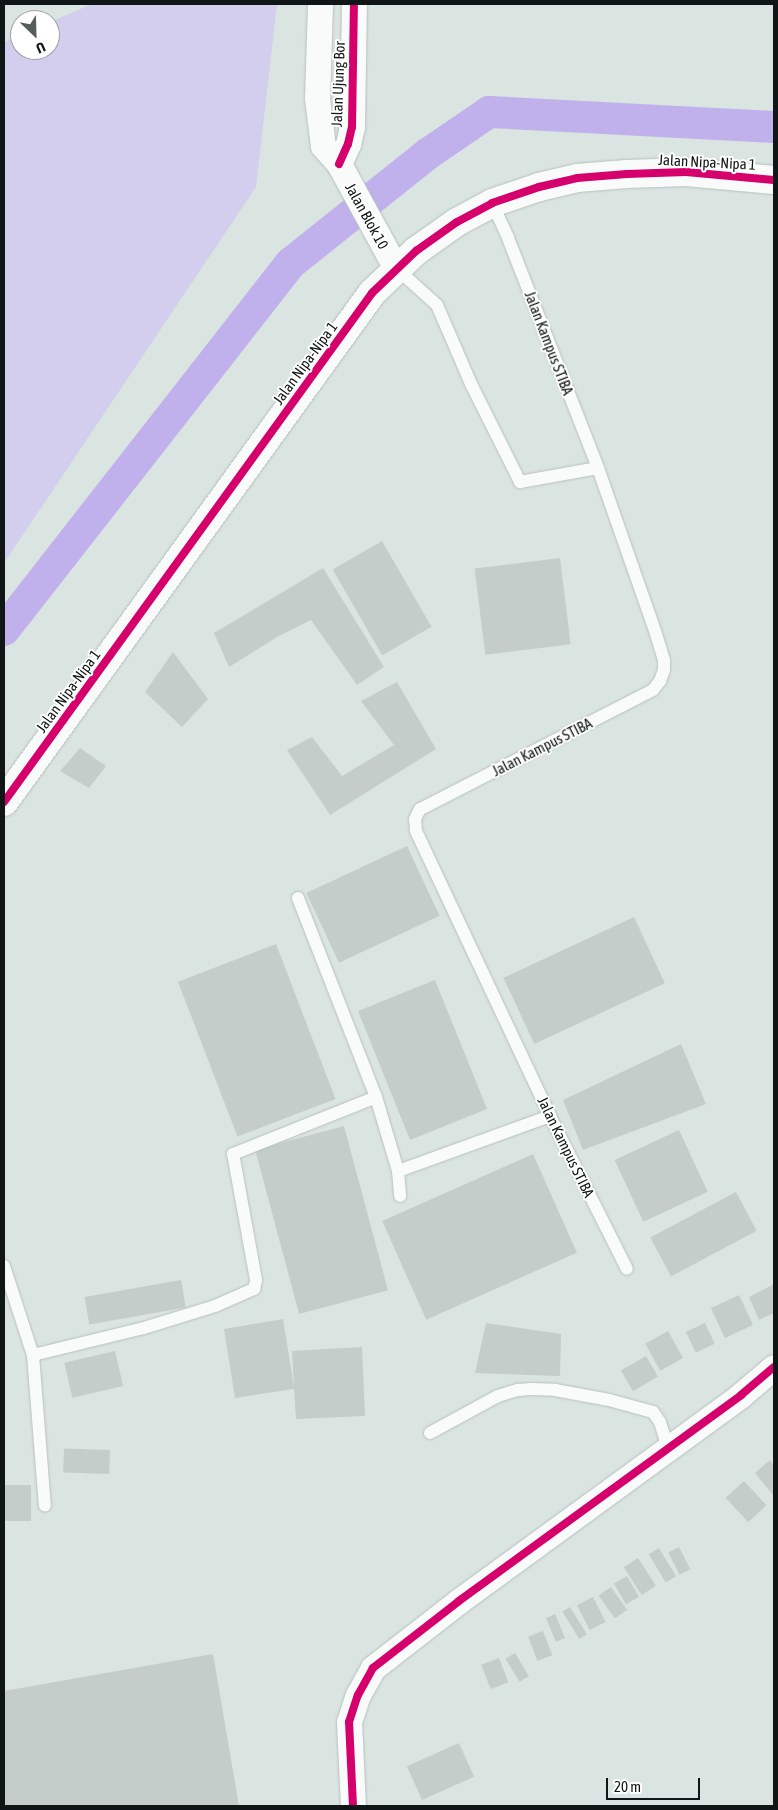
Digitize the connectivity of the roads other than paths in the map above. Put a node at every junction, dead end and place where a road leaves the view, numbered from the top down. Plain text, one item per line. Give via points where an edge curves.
1 (320, 4) edge
2 (354, 4) edge
3 (344, 173) junction
4 (774, 180) edge
5 (492, 204) junction
6 (396, 268) junction
7 (598, 468) junction
8 (4, 802) edge
9 (298, 898) dead end
10 (376, 1097) junction
11 (550, 1116) junction
12 (398, 1171) junction
13 (400, 1196) dead end
14 (4, 1266) edge
15 (627, 1269) dead end
16 (33, 1355) junction
17 (774, 1367) edge
18 (430, 1434) dead end
19 (668, 1448) junction
20 (45, 1506) dead end
21 (354, 1806) edge

1 - 3 street, Jalan Ujung Bor via 319,128 322,146
2 - 3 street, Jalan Ujung Bor via 352,126
3 - 6 street, Jalan Blok 10
4 - 5 street, Jalan Nipa-Nipa 1 via 686,172 578,178 539,187
5 - 6 street, Jalan Nipa-Nipa 1 via 457,222
5 - 7 lane, Jalan Kampus STIBA
6 - 7 lane via 437,306 471,384 520,482
6 - 8 street, Jalan Nipa-Nipa 1 via 372,293
7 - 11 lane, Jalan Kampus STIBA via 664,660 660,681 652,690 420,809 415,819 416,831
9 - 10 lane
10 - 12 lane
10 - 16 lane via 234,1154 256,1280 254,1289 215,1306 144,1328
11 - 12 lane
11 - 15 lane, Jalan Kampus STIBA
12 - 13 lane
14 - 16 lane
16 - 20 lane
17 - 19 street
18 - 19 lane via 498,1396 518,1390 555,1390 653,1412 660,1422
19 - 21 street via 373,1668 358,1694 349,1722

